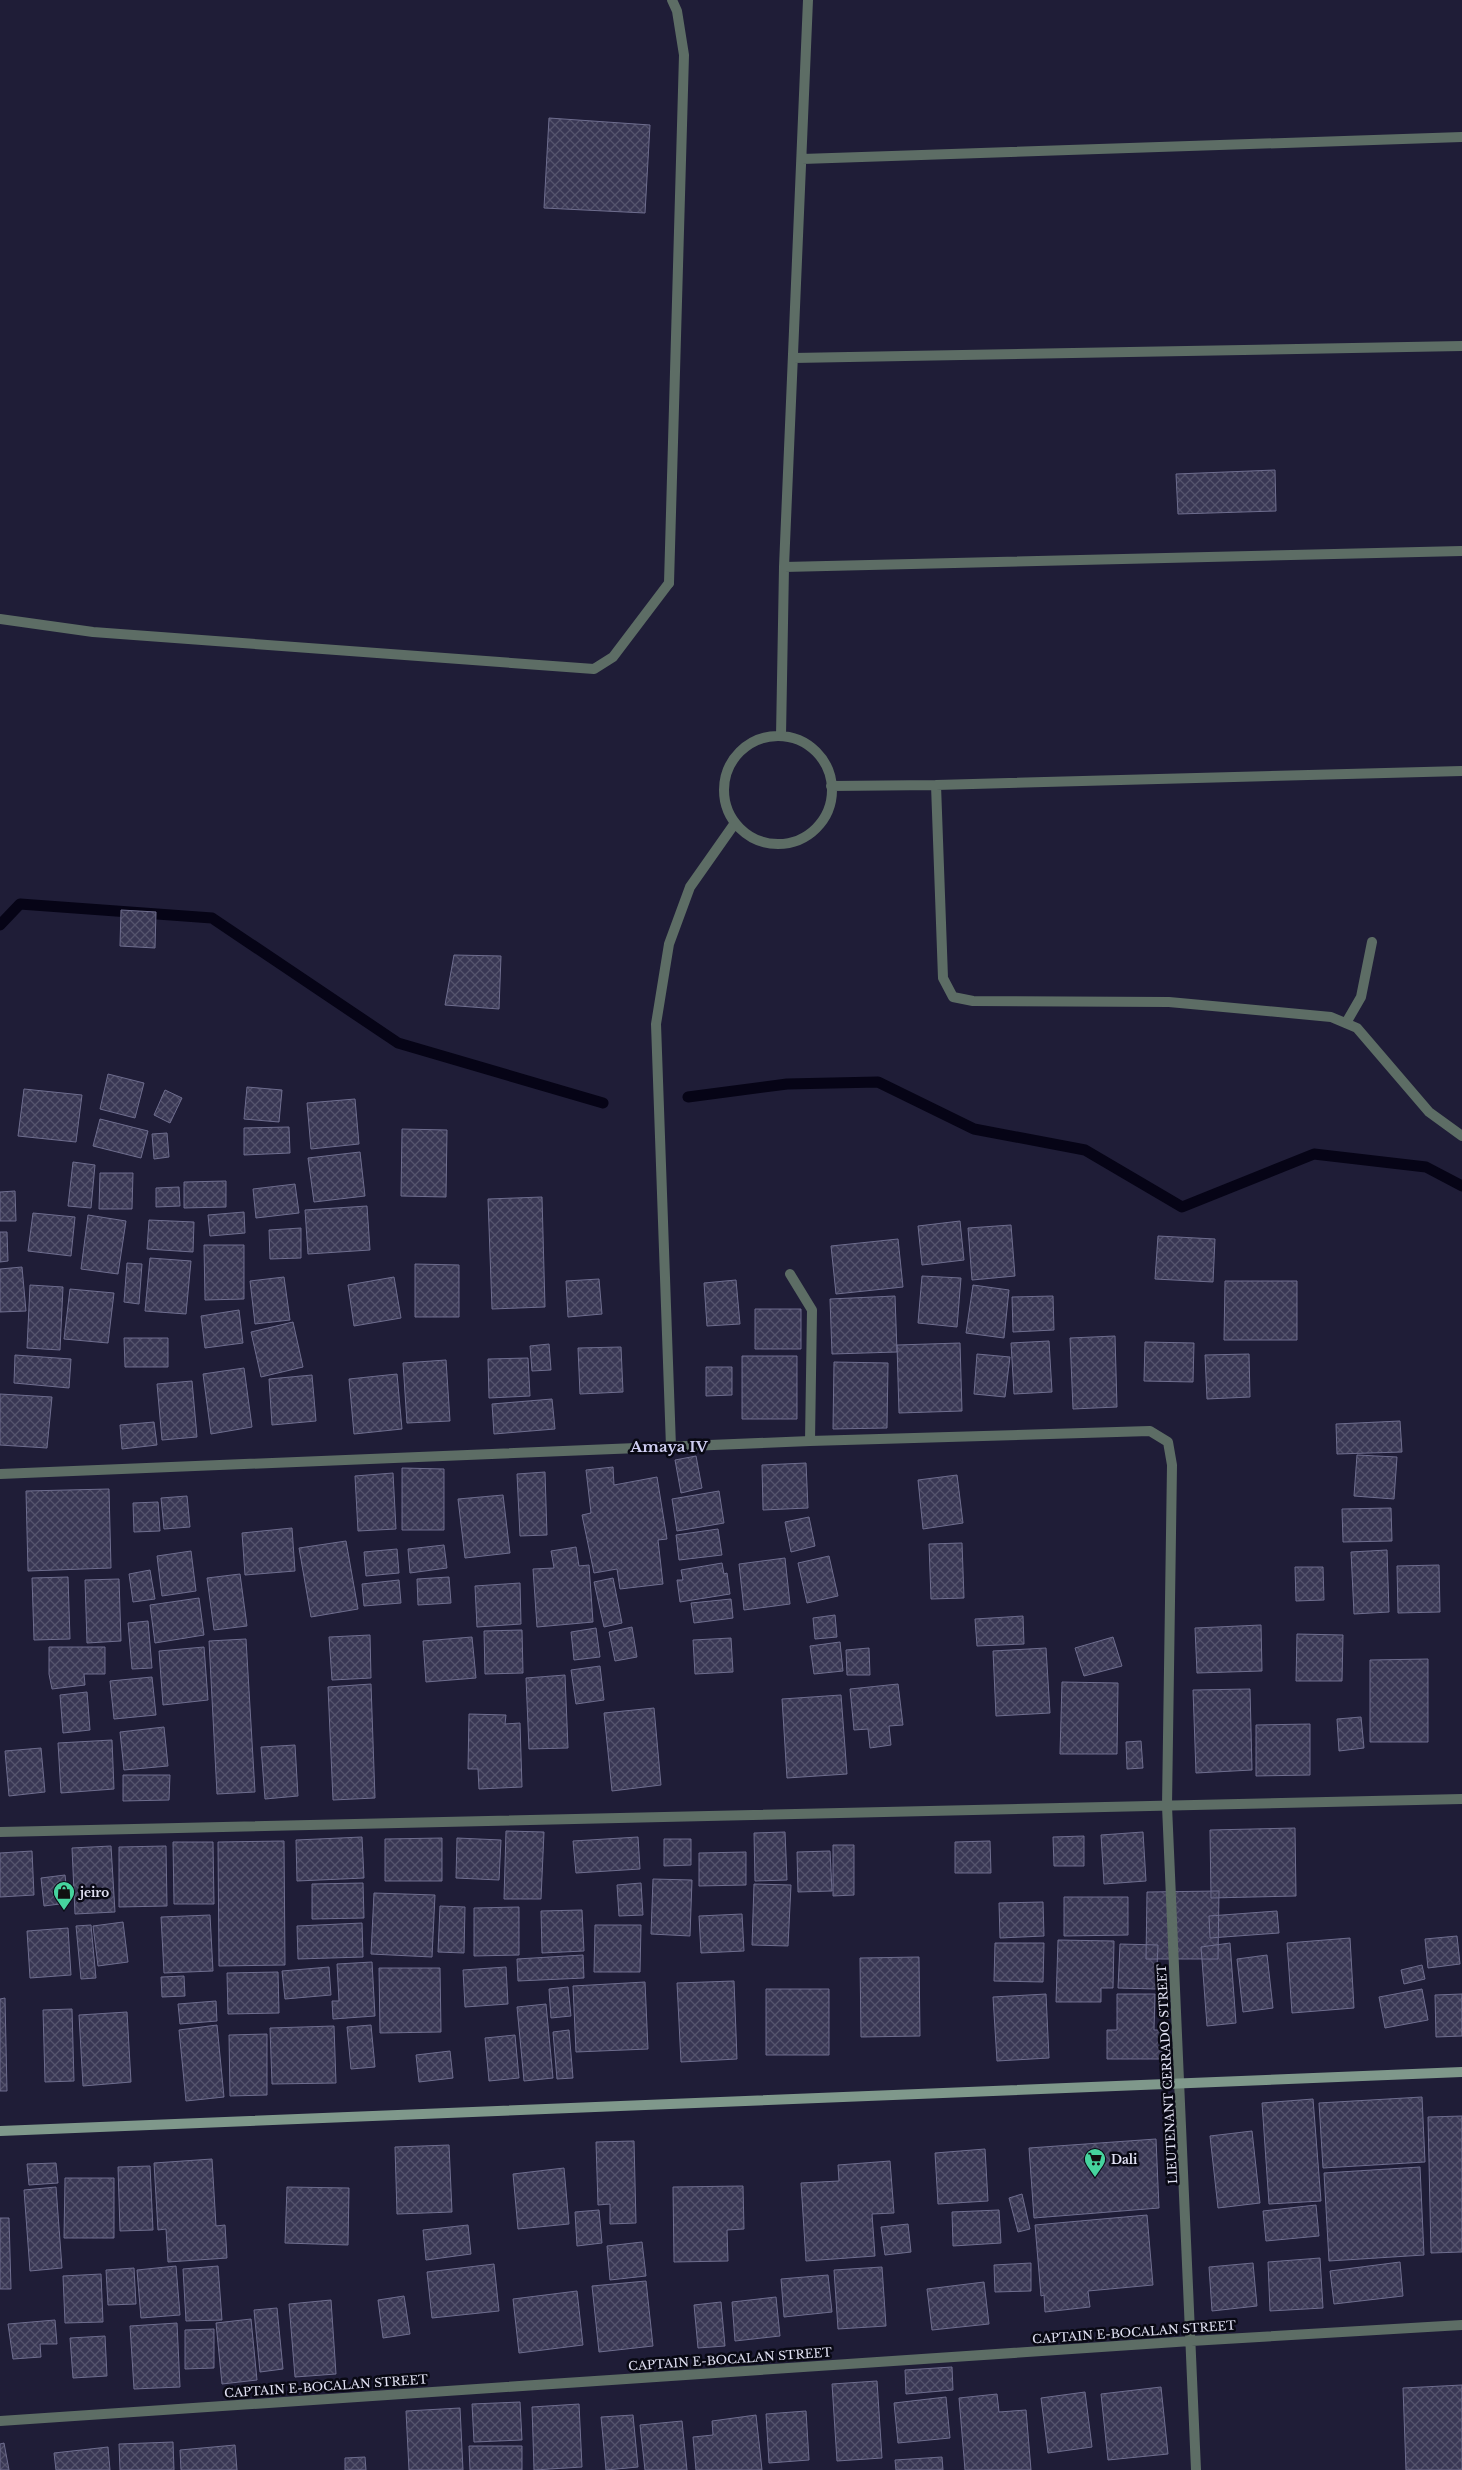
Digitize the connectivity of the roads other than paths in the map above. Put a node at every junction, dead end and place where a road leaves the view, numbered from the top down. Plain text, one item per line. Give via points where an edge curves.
1 (672, 0) edge
2 (808, 0) edge
3 (1462, 137) edge
4 (802, 159) junction
5 (1462, 346) edge
6 (793, 358) junction
7 (1462, 551) edge
8 (784, 567) junction
9 (0, 620) edge
10 (781, 736) junction
11 (1462, 771) edge
12 (936, 785) junction
13 (831, 786) junction
14 (735, 823) junction
15 (1372, 942) dead end
16 (1346, 1023) junction
17 (1462, 1136) edge
18 (790, 1274) dead end
19 (810, 1441) junction
20 (671, 1447) junction
21 (0, 1474) edge
22 (1462, 1799) edge
23 (1167, 1806) junction
24 (0, 1832) edge
25 (1462, 2072) edge
26 (1180, 2083) junction
27 (0, 2131) edge
28 (1462, 2326) edge
29 (1191, 2341) junction
30 (0, 2421) edge
31 (1196, 2470) edge

1 - 9 street via 684,54 669,582 613,657 594,669 93,632
2 - 4 street
3 - 4 street
4 - 6 street
5 - 6 street
6 - 8 street
7 - 8 street
8 - 10 street
10 - 13 street via 796,739 821,757
10 - 14 street via 751,743 730,764 724,779 724,794 727,810
11 - 12 street
12 - 13 street
12 - 16 street via 943,978 953,997 973,1001 1169,1002 1331,1017
13 - 14 street via 831,801 825,816 810,833 789,843 759,841 745,834
14 - 20 street via 690,887 669,944 656,1024
15 - 16 street via 1361,997
16 - 17 street via 1357,1028 1429,1112
18 - 19 street via 812,1310
19 - 20 street, LIEUTENANT CERRADO STREET
19 - 23 street, LIEUTENANT CERRADO STREET via 1150,1431 1168,1442 1172,1465
20 - 21 street, LIEUTENANT CERRADO STREET
22 - 23 street
23 - 24 street
23 - 26 street, LIEUTENANT CERRADO STREET
25 - 26 street
26 - 27 street
26 - 29 street, LIEUTENANT CERRADO STREET
28 - 29 street, CAPTAIN E-BOCALAN STREET
29 - 30 street, CAPTAIN E-BOCALAN STREET
29 - 31 street, LIEUTENANT CERRADO STREET

